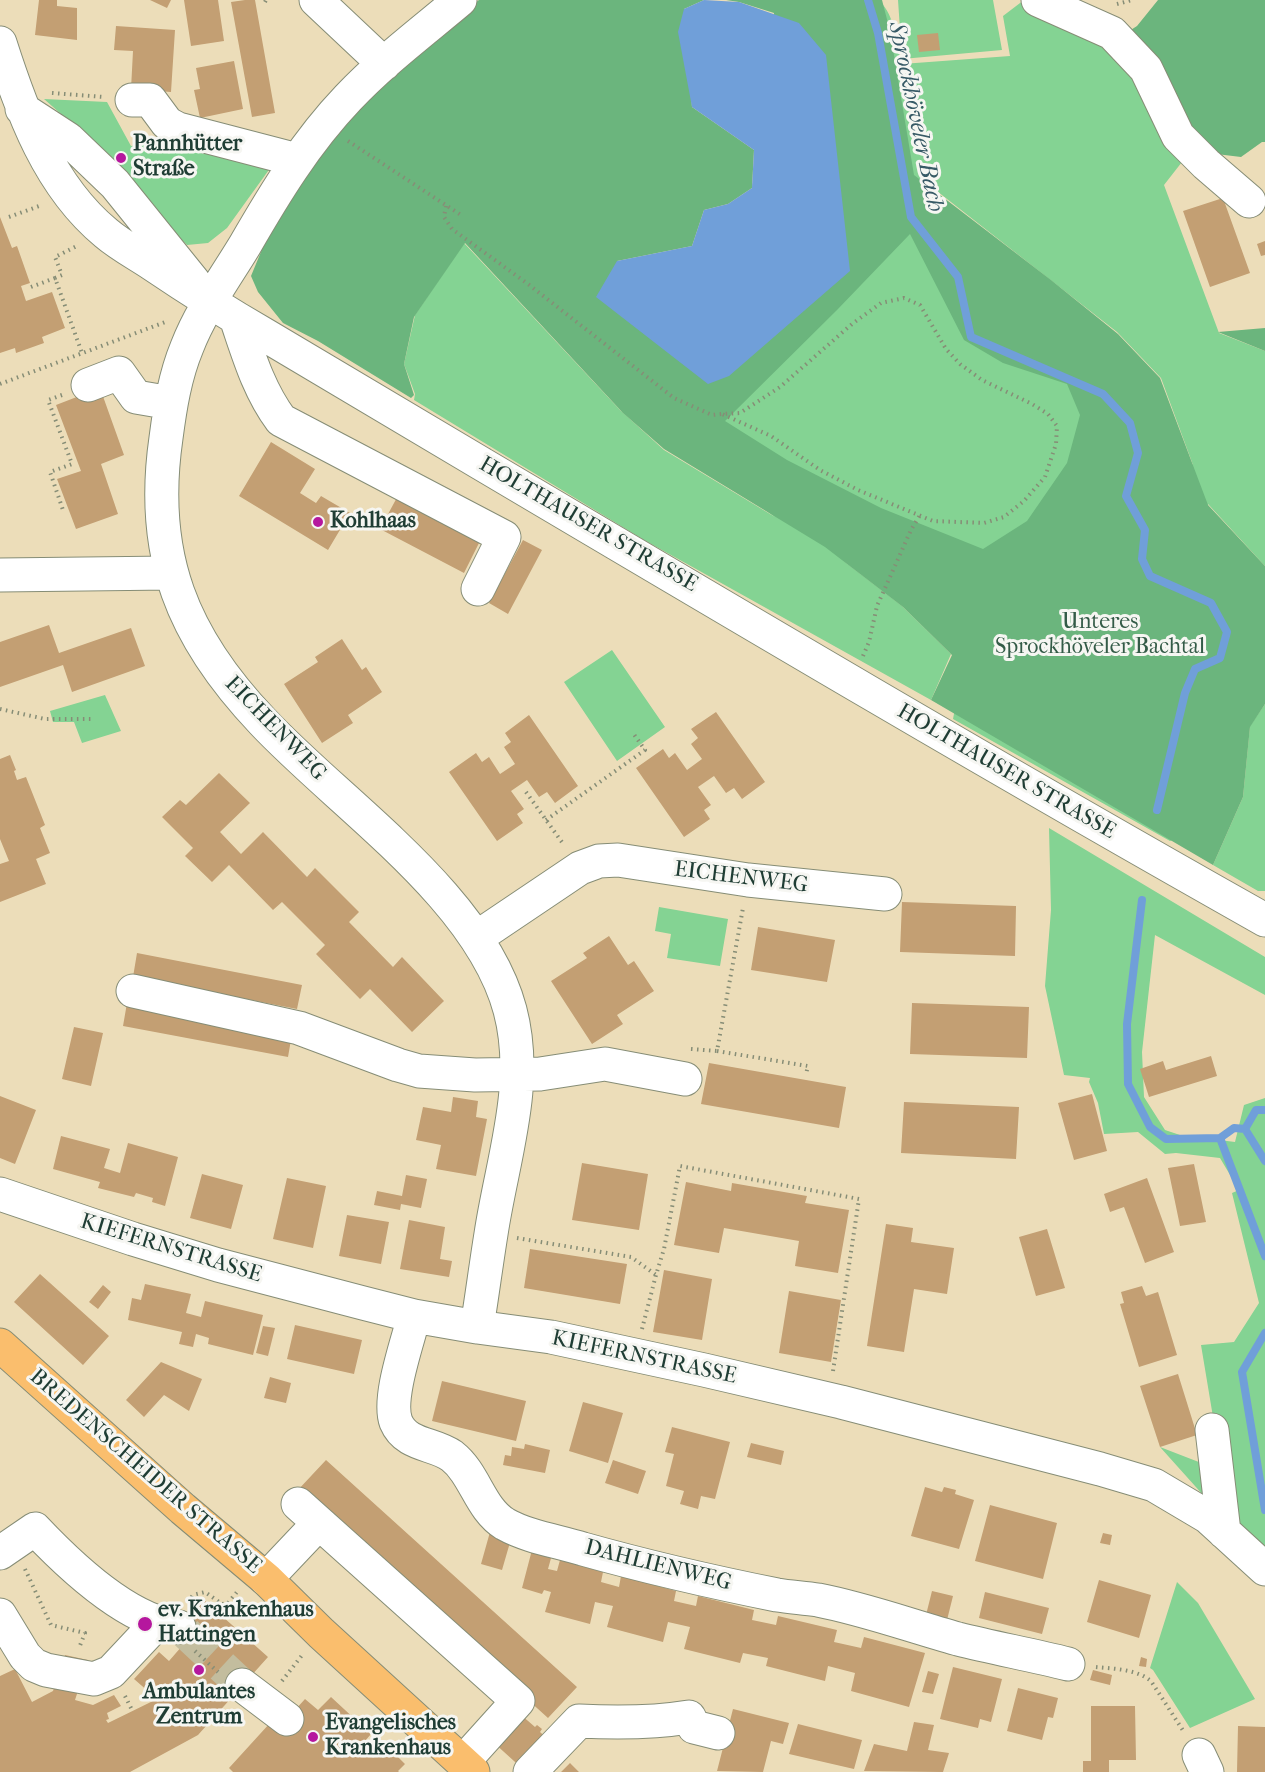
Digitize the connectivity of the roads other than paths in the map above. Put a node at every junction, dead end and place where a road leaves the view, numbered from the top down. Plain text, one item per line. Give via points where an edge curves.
1 (316, 0) edge
2 (460, 0) edge
3 (1038, 0) edge
4 (0, 43) edge
5 (384, 64) junction
6 (132, 100) road end
7 (35, 101) junction
8 (297, 160) junction
9 (1249, 201) dead end
10 (216, 312) junction
11 (88, 385) road end
12 (171, 403) junction
13 (170, 573) junction
14 (0, 575) edge
15 (478, 589) dead end
16 (885, 894) dead end
17 (1265, 920) edge
18 (476, 938) junction
19 (133, 991) dead end
20 (516, 1074) junction
21 (685, 1078) road end
22 (0, 1194) edge
23 (414, 1316) junction
24 (477, 1327) junction
25 (0, 1345) edge
26 (1212, 1430) dead end
27 (1224, 1532) junction
28 (0, 1553) edge
29 (1265, 1569) edge
30 (261, 1574) junction
31 (0, 1615) edge
32 (1068, 1664) road end
33 (231, 1679) tunnel mouth
34 (286, 1719) dead end
35 (718, 1733) dead end
36 (468, 1767) edge
37 (530, 1772) edge

1 - 5 street
2 - 5 street
3 - 9 street via 1112,33 1146,69 1178,136
4 - 7 street, HOLTHAUSER STRASSE
5 - 8 street via 347,99
6 - 8 street via 150,100 167,123 178,129
7 - 10 street via 115,184
7 - 10 street, HOLTHAUSER STRASSE via 34,135 70,195 104,232
8 - 10 street
10 - 12 street, EICHENWEG via 188,344
10 - 15 street via 281,420 504,537
10 - 17 street, HOLTHAUSER STRASSE via 1034,790
11 - 12 street via 119,373 135,397
12 - 13 street, EICHENWEG via 160,502
13 - 14 street
13 - 18 street, EICHENWEG via 192,626 228,682 263,723 437,890
16 - 18 street, EICHENWEG via 599,861 580,868
18 - 20 street, EICHENWEG via 493,966 509,1008
19 - 20 street via 299,1028 408,1069 443,1074
20 - 21 street via 605,1064
20 - 24 street, EICHENWEG via 514,1117
22 - 23 street, KIEFERNSTRASSE via 218,1265
23 - 24 street, KIEFERNSTRASSE
23 - 32 street, DAHLIENWEG via 394,1397 397,1424 415,1442 438,1449 457,1461 492,1513 504,1523 523,1532 635,1563 848,1607 959,1639
24 - 27 street, KIEFERNSTRASSE via 551,1337 636,1356 1100,1469 1154,1485 1208,1517
25 - 30 main road, BREDENSCHEIDER STRASSE
26 - 27 street
27 - 29 street, KIEFERNSTRASSE
28 - 31 street via 35,1529 65,1560 120,1602 173,1630 111,1672 94,1679 82,1662 46,1670 34,1665
30 - 36 main road, BREDENSCHEIDER STRASSE
30 - 36 street via 308,1513 518,1701
33 - 34 street
35 - 37 street via 694,1727 689,1717 623,1724 579,1721

